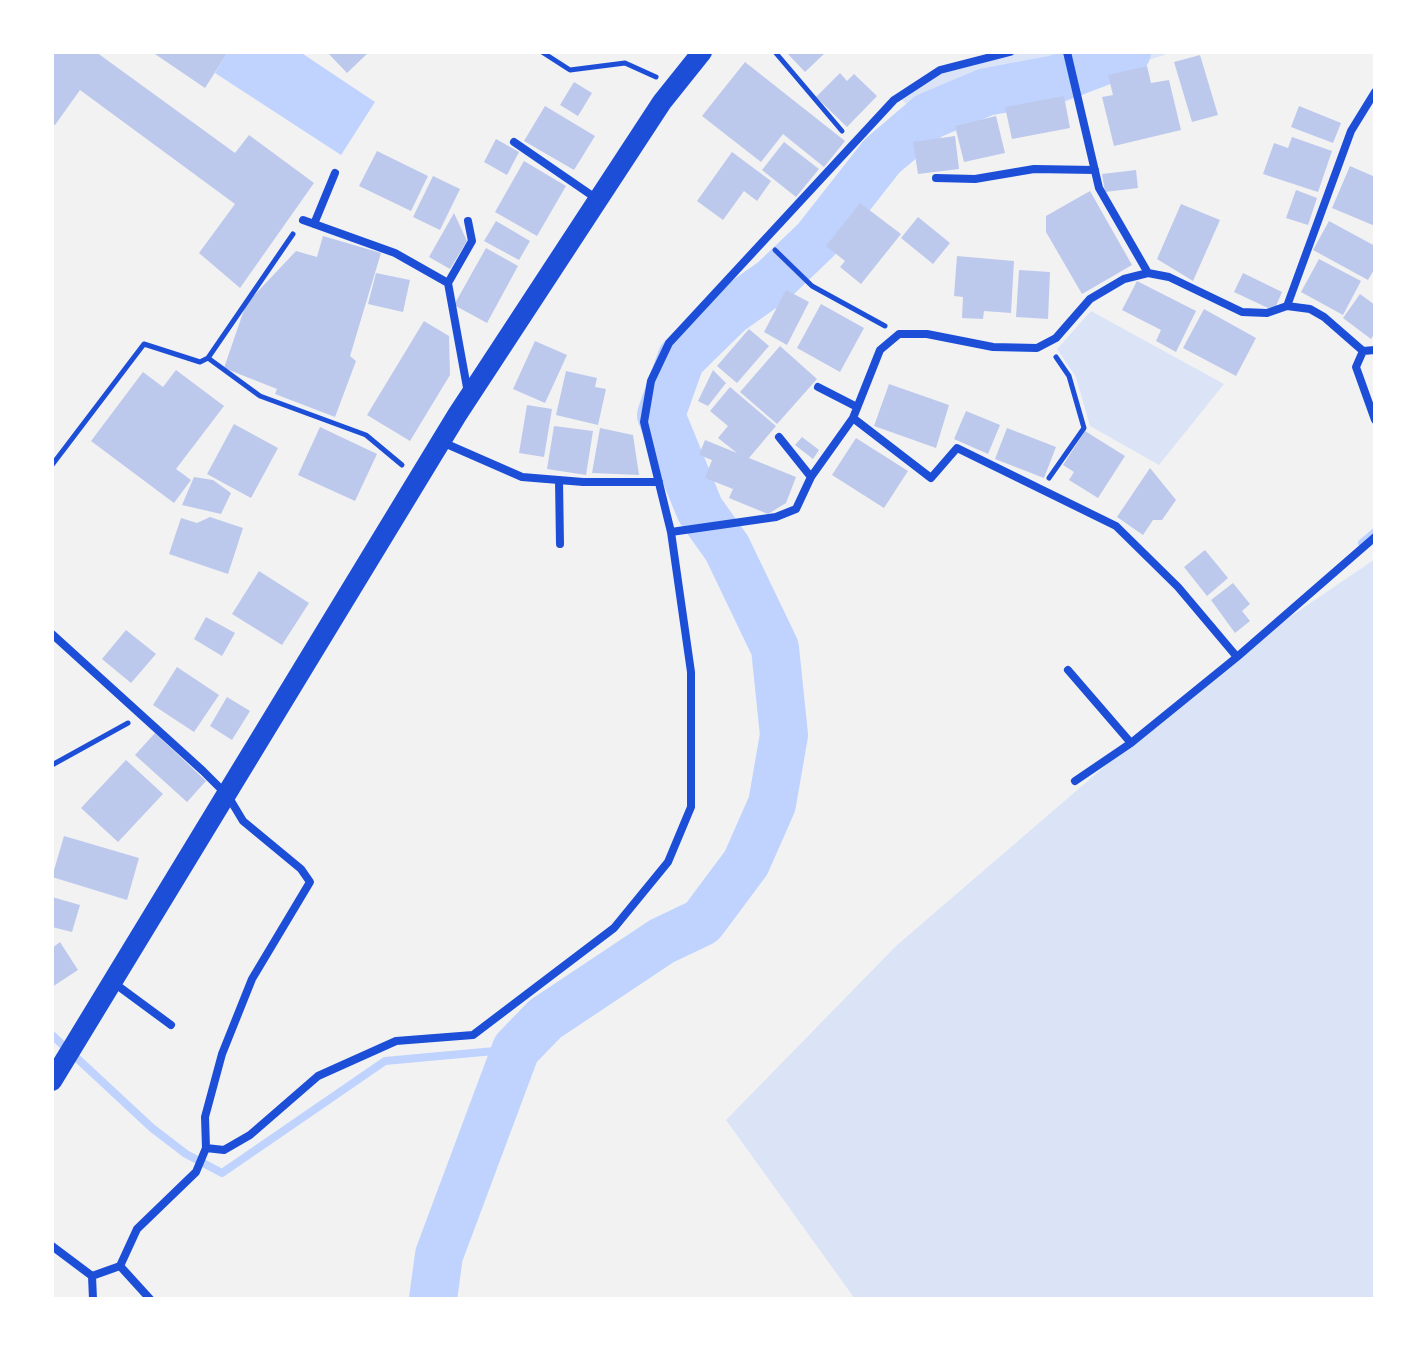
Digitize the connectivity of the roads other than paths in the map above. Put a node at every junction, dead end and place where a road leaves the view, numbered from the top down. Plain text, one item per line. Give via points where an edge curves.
1 (702, 52) edge
2 (1010, 52) edge
3 (1068, 56) edge
4 (1375, 92) edge
5 (514, 142) dead end
6 (1095, 170) junction
7 (335, 173) dead end
8 (936, 178) dead end
9 (598, 200) junction
10 (303, 220) road end
11 (468, 221) dead end
12 (314, 224) junction
13 (1148, 273) junction
14 (448, 283) junction
15 (1287, 306) junction
16 (1375, 350) edge
17 (1363, 351) junction
18 (818, 387) dead end
19 (468, 398) junction
20 (857, 407) junction
21 (853, 418) junction
22 (1375, 420) edge
23 (779, 437) dead end
24 (441, 441) junction
25 (811, 477) junction
26 (559, 480) junction
27 (659, 482) junction
28 (671, 532) junction
29 (1375, 537) edge
30 (560, 544) dead end
31 (52, 634) edge
32 (1237, 657) junction
33 (1068, 670) dead end
34 (1131, 743) junction
35 (1075, 781) dead end
36 (228, 796) junction
37 (113, 982) junction
38 (171, 1025) dead end
39 (57, 1073) edge
40 (206, 1148) junction
41 (52, 1246) edge
42 (120, 1266) junction
43 (92, 1276) junction
44 (93, 1299) edge
45 (150, 1299) edge

1 - 9 main road
2 - 27 street via 940,70 894,100 669,343 651,381 644,422
3 - 6 street
4 - 15 street via 1351,131
5 - 9 street
6 - 8 street via 1034,169 975,179
6 - 13 street via 1099,188
7 - 12 street
9 - 19 main road
10 - 12 street
11 - 14 street via 472,241
12 - 14 street via 395,253
13 - 15 street via 1169,277 1242,312 1267,313
13 - 20 street via 1124,279 1090,299 1056,338 1037,348 899,334 880,350
14 - 19 street
15 - 17 street via 1323,316
16 - 17 street
17 - 22 street via 1356,367
18 - 20 street
19 - 24 main road
20 - 21 street
21 - 25 street
21 - 32 street via 931,478 957,448 1116,526 1178,587
23 - 25 street
24 - 26 street via 522,477
24 - 36 main road
25 - 28 street via 796,509 776,517
26 - 27 street
26 - 30 street
27 - 28 street
28 - 40 street via 691,672 691,807 668,862 614,928 473,1035 396,1041 318,1076 250,1135 224,1150
29 - 32 street
31 - 36 street
32 - 34 street
33 - 34 street
34 - 35 street
36 - 37 main road
36 - 40 street via 243,821 310,882 252,979 222,1054 205,1117
37 - 38 street
37 - 39 main road
40 - 42 street via 196,1172 137,1229
41 - 43 street
42 - 43 street
42 - 45 street
43 - 44 street

